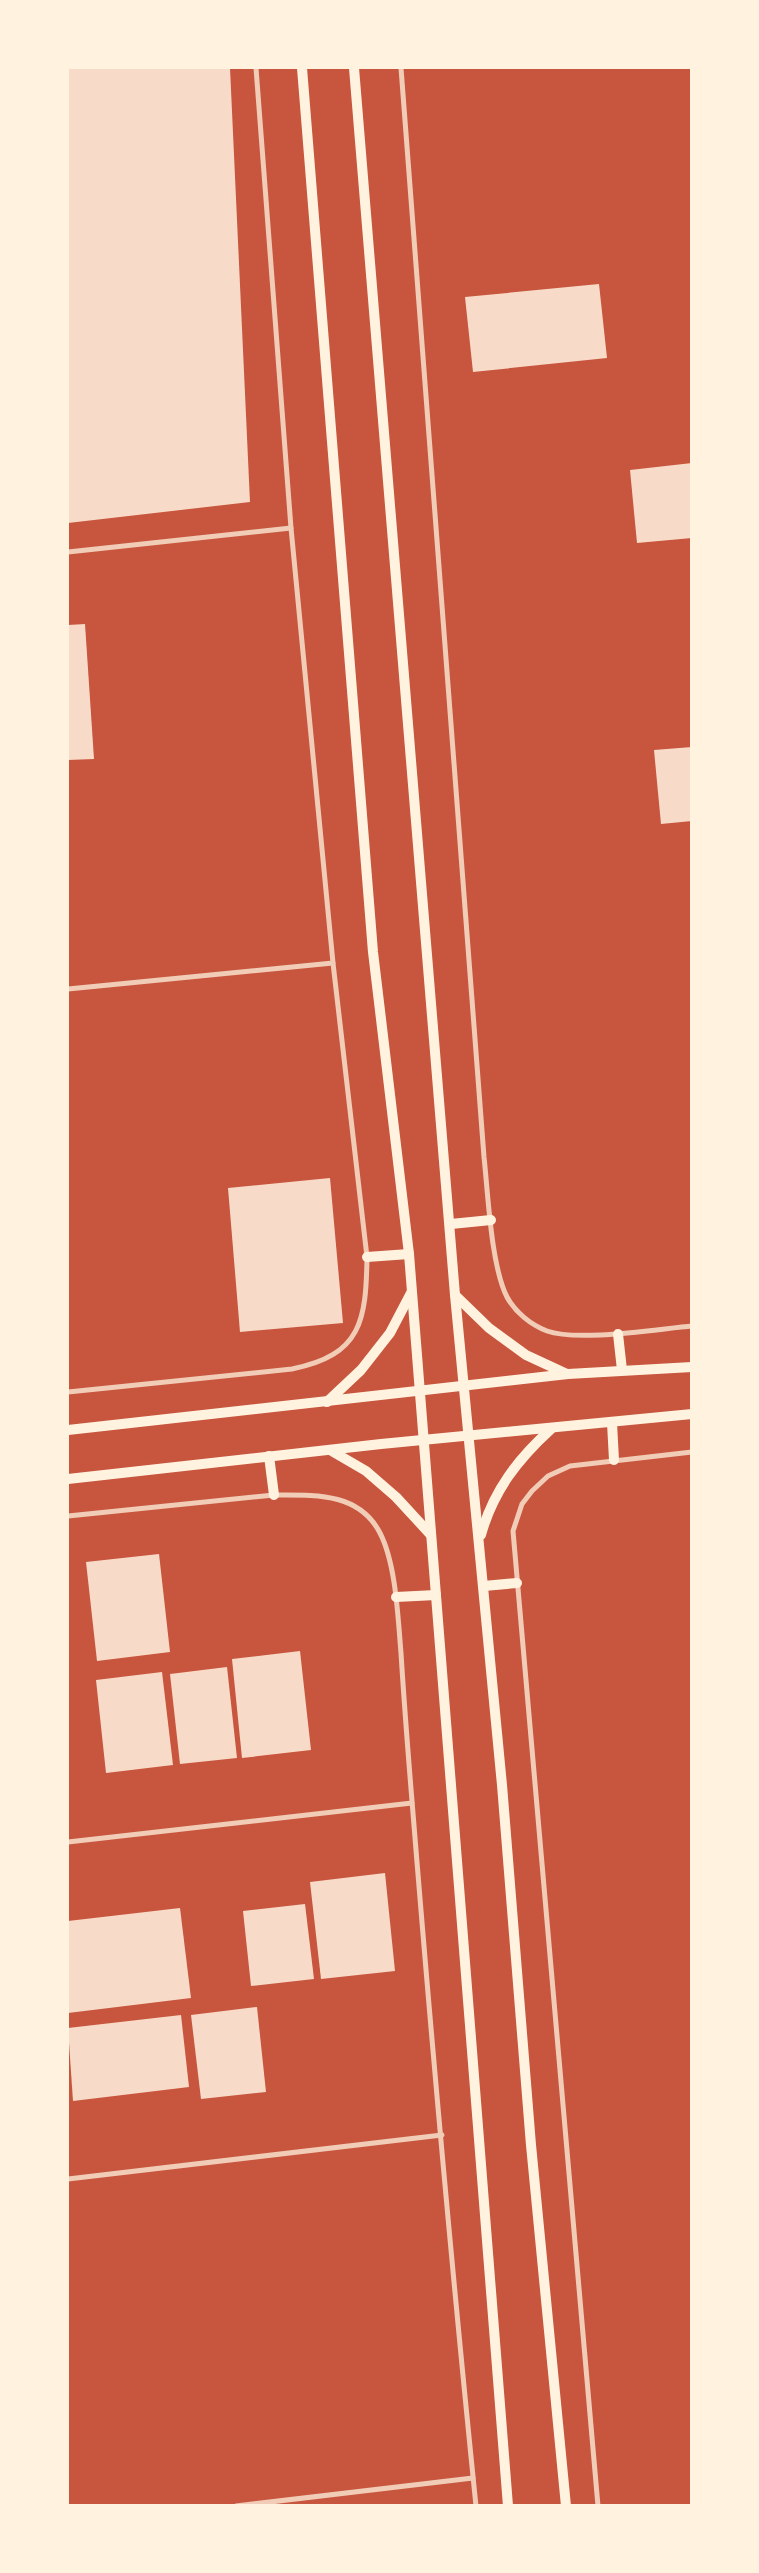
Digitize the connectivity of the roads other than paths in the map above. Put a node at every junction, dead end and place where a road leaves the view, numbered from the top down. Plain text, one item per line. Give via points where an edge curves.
1 (256, 68) edge
2 (302, 68) edge
3 (354, 68) edge
4 (401, 68) edge
5 (291, 528) junction
6 (68, 552) edge
7 (333, 964) junction
8 (68, 988) edge
9 (491, 1220) junction
10 (451, 1224) junction
11 (409, 1254) junction
12 (367, 1257) junction
13 (412, 1292) junction
14 (455, 1295) junction
15 (692, 1326) edge
16 (618, 1334) junction
17 (692, 1367) edge
18 (622, 1370) junction
19 (568, 1374) junction
20 (464, 1386) junction
21 (68, 1392) edge
22 (419, 1392) junction
23 (327, 1402) junction
24 (692, 1414) edge
25 (612, 1423) junction
26 (551, 1429) junction
27 (68, 1430) edge
28 (469, 1436) junction
29 (424, 1441) junction
30 (330, 1450) junction
31 (692, 1452) edge
32 (270, 1456) junction
33 (614, 1460) junction
34 (68, 1479) edge
35 (274, 1495) junction
36 (68, 1516) edge
37 (431, 1535) junction
38 (480, 1540) junction
39 (517, 1583) junction
40 (484, 1586) junction
41 (436, 1595) junction
42 (396, 1597) junction
43 (412, 1804) junction
44 (68, 1842) edge
45 (442, 2135) junction
46 (68, 2179) edge
47 (473, 2478) junction
48 (236, 2506) edge
49 (476, 2506) edge
50 (508, 2506) edge
51 (566, 2506) edge
52 (598, 2506) edge

1 - 5 street
2 - 11 main road via 373,952
3 - 10 main road
4 - 9 street
5 - 6 street
5 - 7 street
7 - 8 street
7 - 12 street
9 - 10 main road
9 - 16 street via 500,1275 507,1297 518,1312 548,1331
10 - 14 main road
11 - 12 main road
11 - 13 main road
12 - 21 street via 366,1298 352,1339 339,1353 315,1364
13 - 22 main road
13 - 23 main road via 390,1333 361,1370
14 - 19 main road via 488,1328 526,1355
14 - 20 main road
15 - 16 street
16 - 18 main road
17 - 18 main road
18 - 19 main road
19 - 20 main road
20 - 22 main road
20 - 28 main road
22 - 23 main road
22 - 29 main road
23 - 27 main road
24 - 25 main road
25 - 26 main road
25 - 33 main road
26 - 28 main road
26 - 38 main road via 504,1481 487,1512
28 - 29 main road
28 - 38 main road
29 - 30 main road
29 - 37 main road
30 - 32 main road
30 - 37 main road via 366,1471 396,1497
31 - 33 street
32 - 34 main road
32 - 35 main road
33 - 39 street via 570,1466 548,1476 532,1490 522,1504 513,1531
35 - 36 street
35 - 42 street via 336,1497 358,1507 382,1535
37 - 41 main road
38 - 40 main road
39 - 40 main road
39 - 52 street
40 - 51 main road via 531,2145
41 - 42 main road
41 - 50 main road
42 - 43 street
43 - 44 street
43 - 45 street
45 - 46 street
45 - 47 street
47 - 48 street
47 - 49 street

